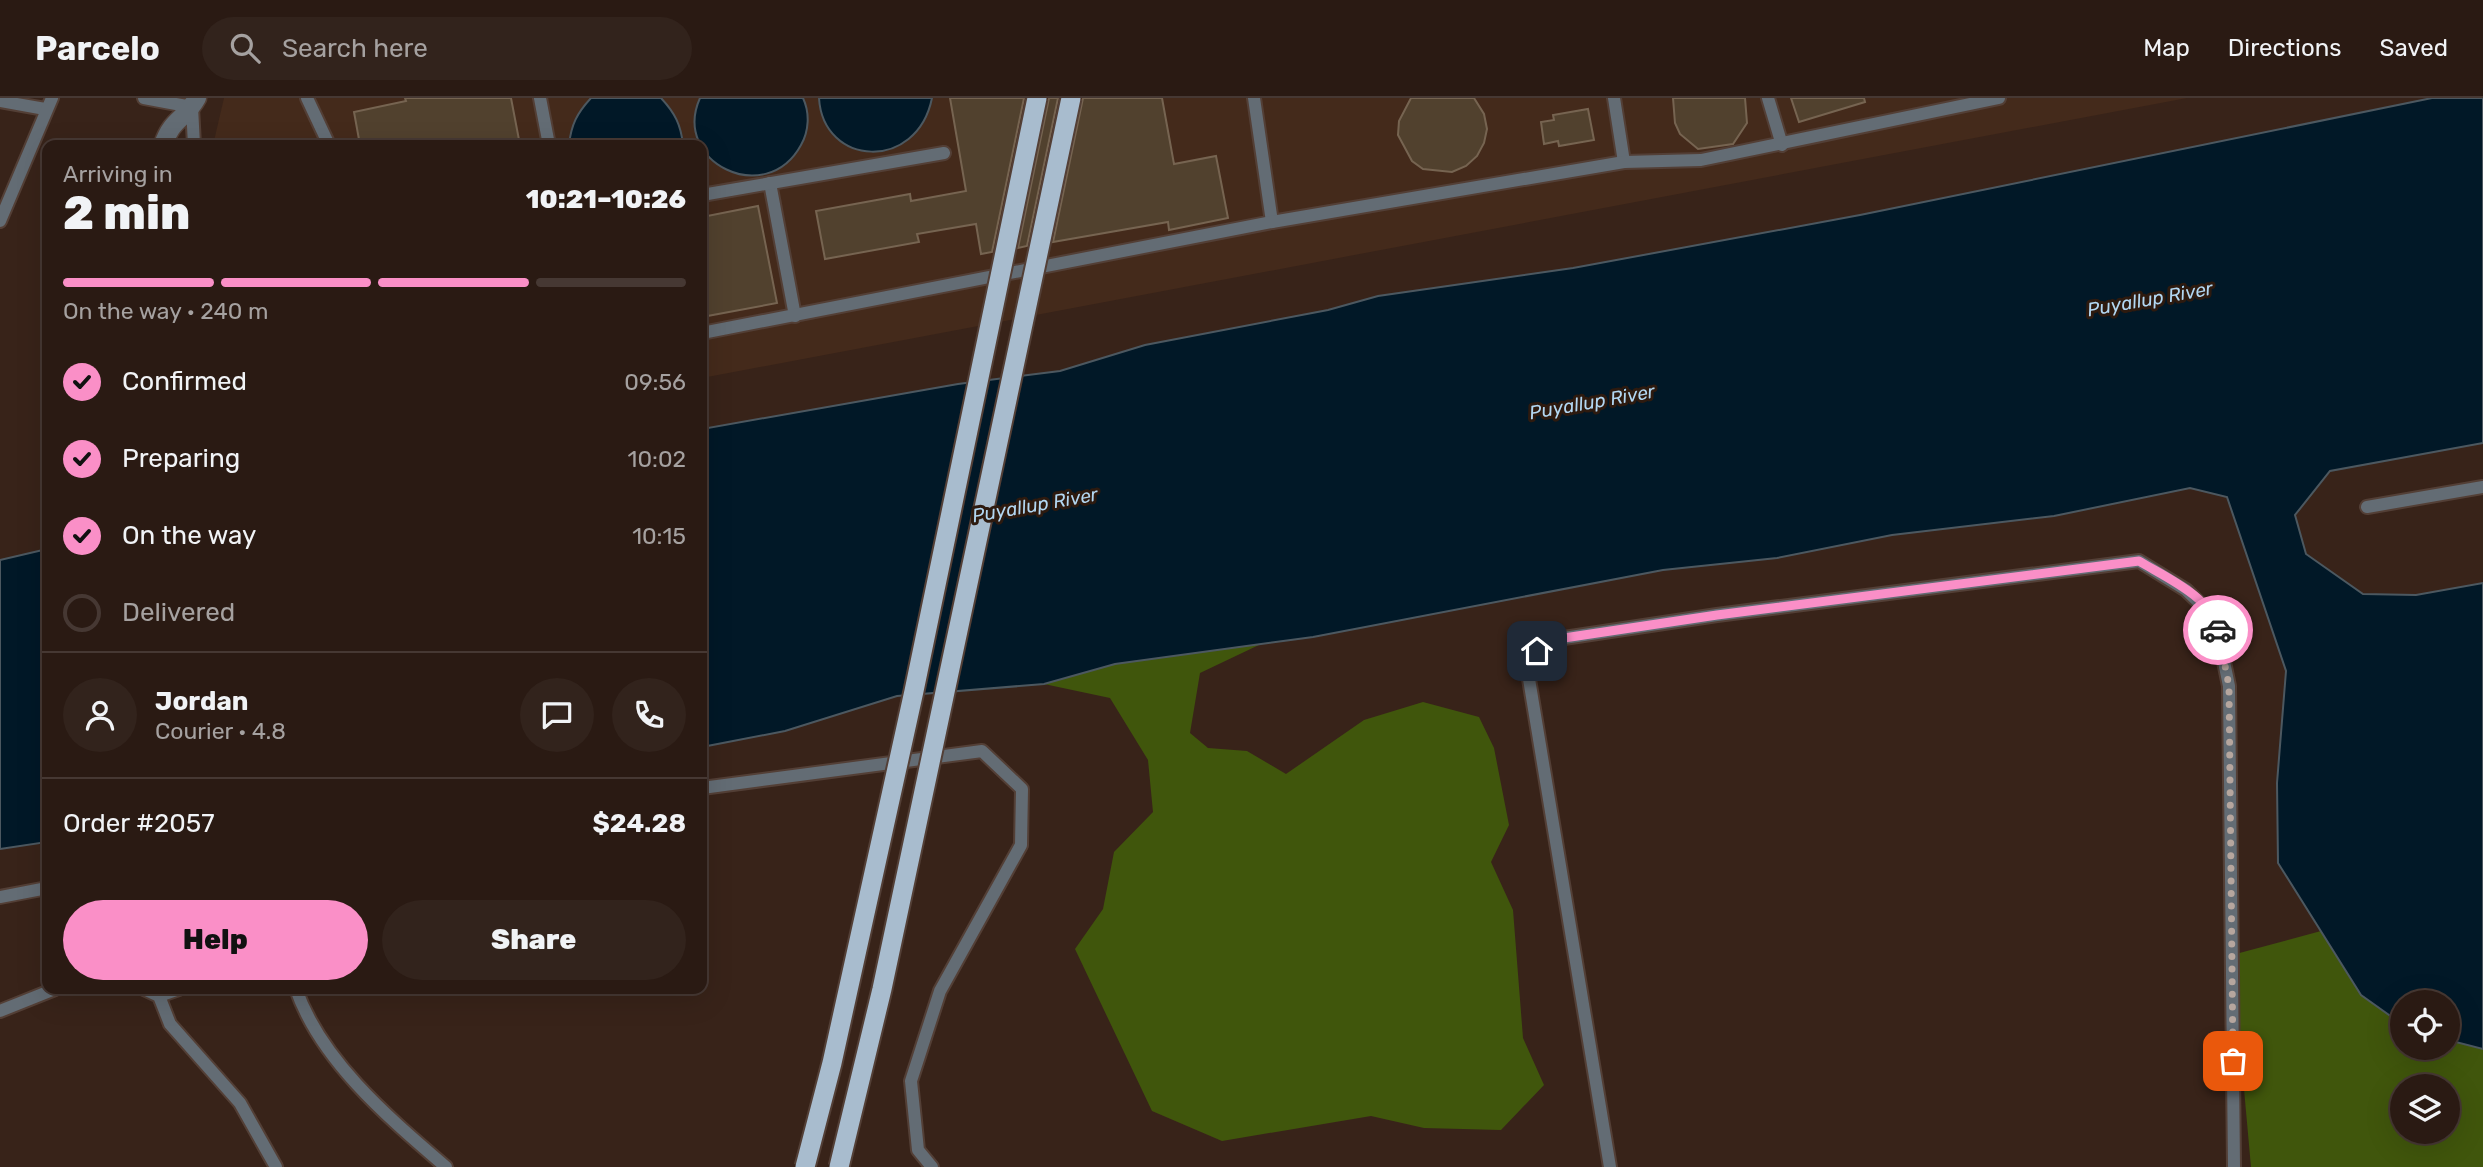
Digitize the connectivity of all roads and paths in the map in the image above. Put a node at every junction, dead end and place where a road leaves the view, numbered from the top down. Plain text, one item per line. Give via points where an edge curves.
1 (144, 98) edge
2 (307, 98) edge
3 (540, 98) edge
4 (1037, 98) edge
5 (1071, 98) edge
6 (1254, 98) edge
7 (1614, 98) edge
8 (1768, 98) edge
9 (1993, 99) edge
10 (0, 101) edge
11 (195, 103) edge
12 (48, 104) edge
13 (165, 140) edge
14 (194, 140) edge
15 (327, 140) edge
16 (548, 140) edge
17 (1782, 145) junction
18 (944, 153) dead end
19 (1623, 162) junction
20 (770, 183) junction
21 (707, 194) edge
22 (0, 221) edge
23 (1272, 222) junction
24 (795, 316) junction
25 (707, 332) edge
26 (2483, 488) edge
27 (2367, 507) dead end
28 (707, 787) edge
29 (42, 889) edge
30 (0, 897) edge
31 (42, 994) edge
32 (155, 994) edge
33 (165, 994) edge
34 (298, 994) edge
35 (159, 996) junction
36 (0, 1011) edge
37 (276, 1167) edge
38 (446, 1167) edge
39 (805, 1167) edge
40 (839, 1167) edge
41 (932, 1167) edge
42 (1610, 1167) edge
43 (2234, 1167) edge

1 - 11 lane
2 - 15 lane
3 - 16 lane
4 - 39 highway, bridge via 914,691
5 - 40 highway, bridge via 883,989
6 - 23 lane
7 - 19 lane
8 - 17 lane
9 - 17 lane
10 - 12 lane
11 - 13 street via 169,128
11 - 14 lane
12 - 22 lane
17 - 19 lane via 1701,160
18 - 20 lane
19 - 23 lane
20 - 21 lane
20 - 24 lane
23 - 24 lane
24 - 25 lane
26 - 27 lane
28 - 41 lane via 982,751 1022,789 1021,845 940,991 911,1081 918,1150
29 - 30 lane
31 - 36 lane
32 - 35 lane
33 - 35 lane
34 - 38 lane via 332,1055 399,1127
35 - 37 lane via 170,1024 240,1103
42 - 43 lane via 1527,667 1544,641 2139,561 2186,590 2216,618 2229,686

